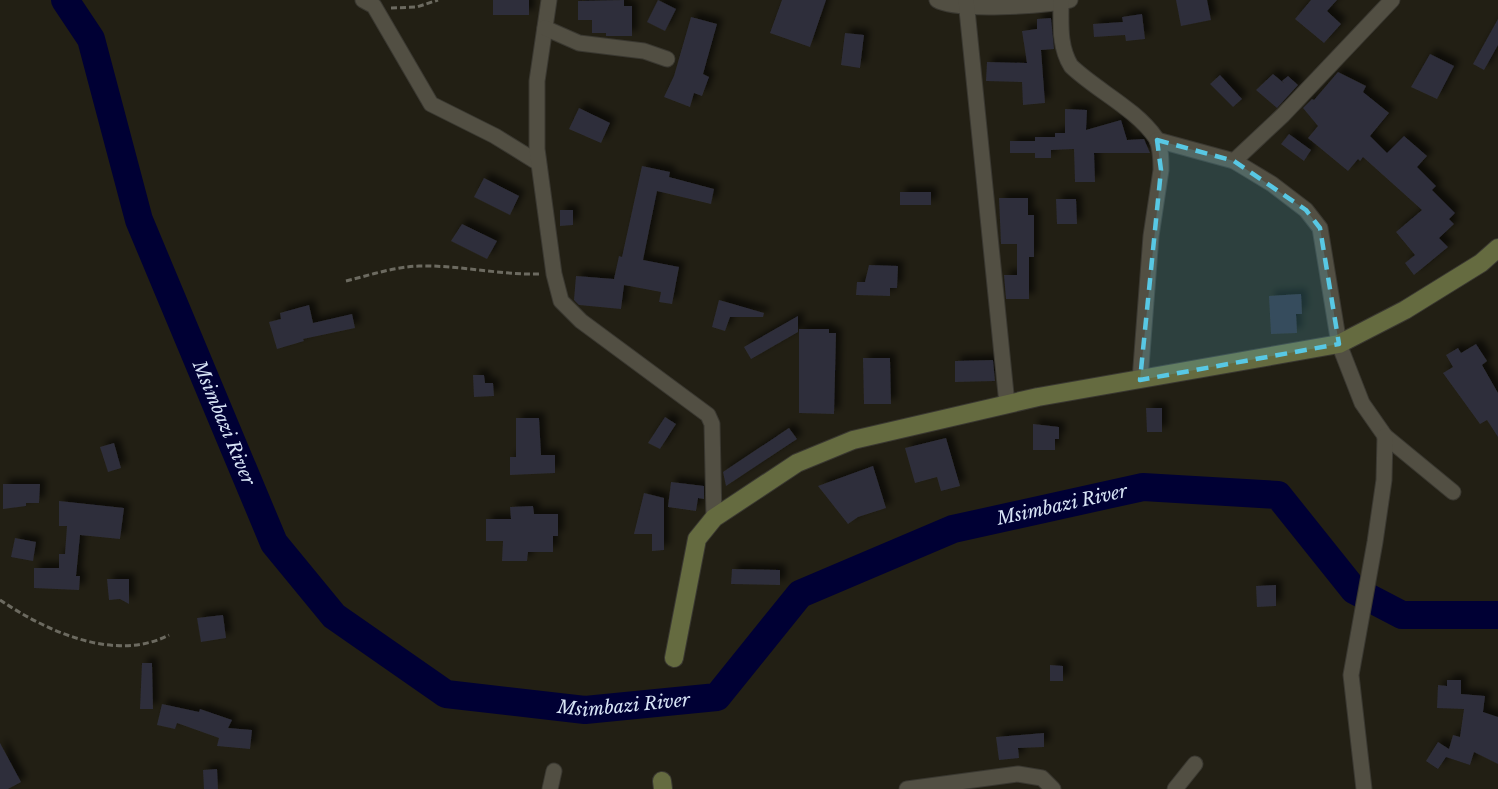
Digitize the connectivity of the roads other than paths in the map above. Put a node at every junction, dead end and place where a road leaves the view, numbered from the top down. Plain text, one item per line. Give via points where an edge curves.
1 (549, 0) edge
2 (937, 0) edge
3 (1392, 0) edge
4 (1065, 1) edge
5 (369, 3) edge
6 (966, 3) edge
7 (545, 28) junction
8 (667, 59) dead end
9 (1157, 140) junction
10 (1234, 161) junction
11 (537, 162) junction
12 (1498, 248) edge
13 (1339, 344) junction
14 (1140, 380) junction
15 (1007, 405) junction
16 (1385, 436) junction
17 (1453, 492) dead end
18 (714, 518) junction
19 (674, 658) dead end
20 (1195, 764) dead end
21 (554, 771) dead end
22 (550, 789) edge
23 (907, 789) edge
24 (1053, 789) edge
25 (1175, 789) edge
26 (1364, 789) edge

1 - 7 street
2 - 6 street via 947,5
3 - 10 street via 1283,116
4 - 6 street
4 - 9 street via 1061,39 1071,66 1141,122
5 - 11 street via 431,104
6 - 15 street
7 - 8 street via 579,43 644,51
7 - 11 street via 537,81
9 - 10 street
9 - 14 street via 1161,170 1151,236
10 - 13 street via 1306,210 1320,228
11 - 18 street via 554,274 565,308 708,415 712,424
12 - 13 street via 1481,263 1405,310
13 - 14 street
13 - 16 street via 1362,403
14 - 15 street
15 - 18 street via 853,440 797,464
16 - 17 street
16 - 26 street via 1377,532 1351,675
18 - 19 street via 697,539
20 - 25 street
21 - 22 street
23 - 24 street via 1018,774 1042,778

